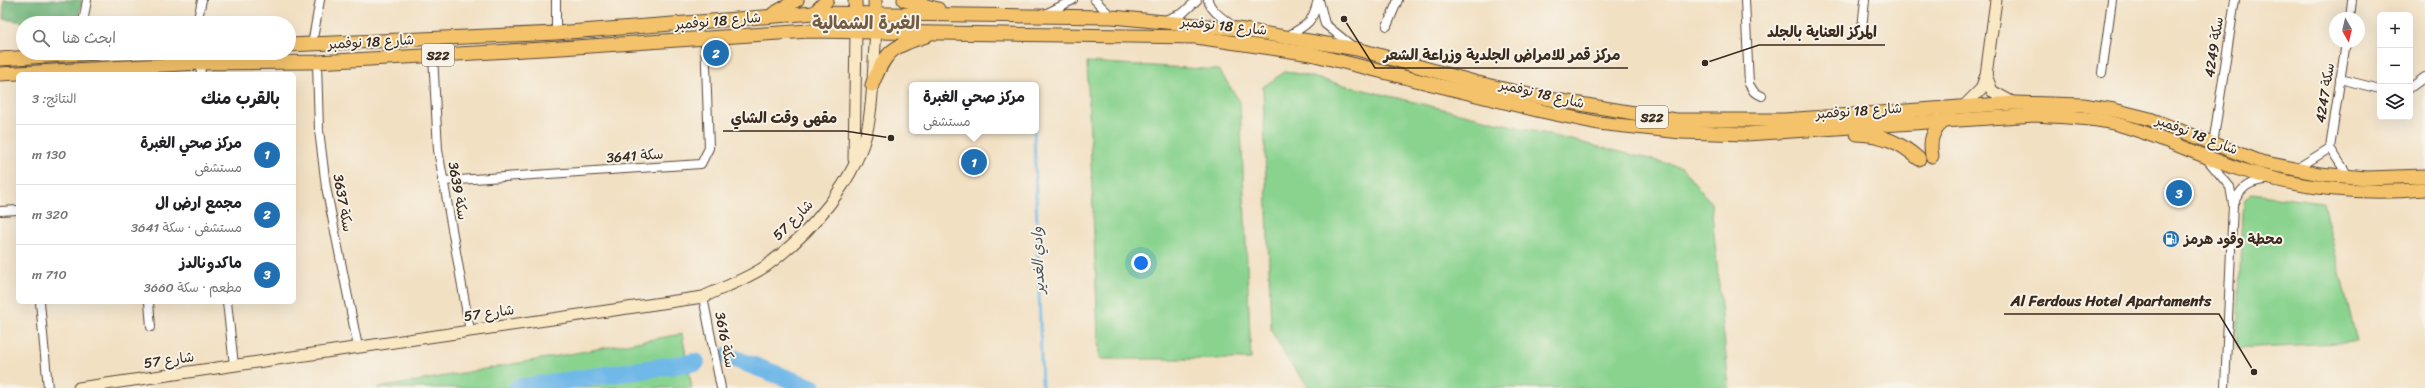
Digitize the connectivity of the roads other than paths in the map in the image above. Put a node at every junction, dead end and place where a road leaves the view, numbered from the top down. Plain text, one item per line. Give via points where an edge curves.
1 (87, 0) edge
2 (202, 0) edge
3 (320, 0) edge
4 (556, 0) edge
5 (797, 0) edge
6 (827, 0) edge
7 (904, 0) edge
8 (1073, 0) edge
9 (1095, 0) edge
10 (1197, 0) edge
11 (1208, 0) edge
12 (1319, 0) edge
13 (1398, 0) edge
14 (1745, 0) edge
15 (1865, 0) edge
16 (1996, 0) edge
17 (2112, 0) edge
18 (2234, 0) edge
19 (2352, 0) edge
20 (855, 6) edge
21 (876, 6) edge
22 (2351, 12) edge
23 (814, 13) junction
24 (965, 15) junction
25 (1043, 15) junction
26 (84, 16) edge
27 (199, 16) edge
28 (770, 16) junction
29 (1112, 17) junction
30 (1162, 21) junction
31 (1387, 26) dead end
32 (1862, 28) dead end
33 (1238, 29) junction
34 (856, 32) junction
35 (876, 32) junction
36 (937, 32) junction
37 (556, 33) junction
38 (1286, 37) junction
39 (705, 38) junction
40 (312, 44) junction
41 (296, 45) edge
42 (2345, 48) edge
43 (1357, 50) junction
44 (433, 55) junction
45 (16, 58) edge
46 (0, 59) edge
47 (317, 62) junction
48 (201, 69) edge
49 (80, 72) edge
50 (2102, 73) dead end
51 (0, 74) edge
52 (16, 74) edge
53 (1986, 75) junction
54 (2425, 77) edge
55 (2340, 79) junction
56 (872, 86) junction
57 (2413, 86) edge
58 (2377, 89) edge
59 (1762, 96) dead end
60 (2014, 102) junction
61 (1964, 106) junction
62 (1946, 120) junction
63 (1809, 131) junction
64 (2213, 144) junction
65 (2330, 148) junction
66 (2203, 155) junction
67 (1932, 156) dead end
68 (1919, 159) dead end
69 (853, 166) junction
70 (2296, 169) junction
71 (2425, 176) edge
72 (2349, 177) junction
73 (2279, 180) junction
74 (443, 181) junction
75 (2425, 189) edge
76 (2233, 204) junction
77 (16, 210) edge
78 (0, 211) edge
79 (703, 297) junction
80 (40, 304) edge
81 (149, 304) edge
82 (227, 304) edge
83 (151, 327) dead end
84 (470, 331) junction
85 (358, 347) junction
86 (234, 365) junction
87 (48, 388) edge
88 (78, 388) edge
89 (721, 388) edge
90 (2225, 388) edge

1 - 26 street
2 - 27 street
3 - 40 street
4 - 37 street
5 - 28 main road
6 - 23 main road
7 - 24 main road
8 - 25 street
9 - 29 street
10 - 30 street via 1183,13
11 - 33 street via 1217,14
12 - 38 street via 1314,18 1305,27
12 - 43 street via 1324,24
13 - 31 street
14 - 59 street via 1749,84 1754,92
15 - 32 street
16 - 53 street
17 - 50 street
18 - 64 street, سكة 4249
19 - 22 street
20 - 21 main road, شارع 18 نوفمبر / S22
20 - 23 main road, شارع 18 نوفمبر / S22
20 - 34 main road
21 - 24 main road, شارع 18 نوفمبر / S22
21 - 35 main road
23 - 28 main road, شارع 18 نوفمبر / S22
24 - 25 main road, شارع 18 نوفمبر / S22
25 - 29 main road, شارع 18 نوفمبر / S22
28 - 37 main road, شارع 18 نوفمبر / S22
29 - 30 main road, شارع 18 نوفمبر / S22
30 - 33 main road, شارع 18 نوفمبر / S22
33 - 38 main road, شارع 18 نوفمبر / S22
34 - 35 main road, شارع 18 نوفمبر / S22
34 - 39 main road, شارع 18 نوفمبر / S22 via 809,31
34 - 69 street
35 - 36 main road, شارع 18 نوفمبر / S22
35 - 56 street, شارع 57
36 - 56 main road via 892,50 882,60
36 - 63 main road, شارع 18 نوفمبر / S22 via 1196,37 1311,54 1598,123 1710,134
37 - 40 main road, شارع 18 نوفمبر / S22
38 - 43 main road, شارع 18 نوفمبر / S22
39 - 44 main road, شارع 18 نوفمبر / S22
39 - 74 street, سكة 3641 via 709,148 701,164
40 - 41 main road, شارع 18 نوفمبر / S22
42 - 55 street, سكة 4247
43 - 61 main road, شارع 18 نوفمبر / S22 via 1538,97 1676,120 1784,120
44 - 47 main road, شارع 18 نوفمبر / S22
44 - 74 street, سكة 3639 via 438,150
45 - 46 main road
47 - 48 main road, شارع 18 نوفمبر / S22
47 - 85 street, سكة 3637 via 319,130 326,186
48 - 49 main road, شارع 18 نوفمبر / S22
51 - 52 main road, شارع 18 نوفمبر / S22
53 - 60 street via 1992,91
53 - 61 street via 1981,89
54 - 57 street
55 - 58 street
55 - 65 street, سكة 4247
56 - 69 street, شارع 57 via 868,127
60 - 61 main road, شارع 18 نوفمبر / S22
60 - 64 main road, شارع 18 نوفمبر / S22 via 2083,105 2114,110 2150,119
62 - 63 main road, شارع 18 نوفمبر / S22
62 - 66 main road, شارع 18 نوفمبر / S22 via 2035,115 2076,117 2113,123
62 - 67 main road via 1937,126 1932,135
63 - 68 main road via 1881,136 1908,148
64 - 70 main road, شارع 18 نوفمبر / S22 via 2261,162
65 - 70 street
65 - 72 street
66 - 73 main road, شارع 18 نوفمبر / S22
66 - 76 street via 2230,188
69 - 79 street, شارع 57 via 821,216 785,250 766,266
70 - 72 main road, شارع 18 نوفمبر / S22
71 - 72 main road, شارع 18 نوفمبر / S22
73 - 75 main road, شارع 18 نوفمبر / S22 via 2349,192
73 - 76 street via 2252,182 2241,189
74 - 84 street, سكة 3639
76 - 90 street
77 - 78 street
79 - 84 street, شارع 57
79 - 89 street, سكة 3616
80 - 87 street
81 - 83 street
82 - 86 street
84 - 85 street, شارع 57
85 - 86 street, شارع 57
86 - 88 street, شارع 57

